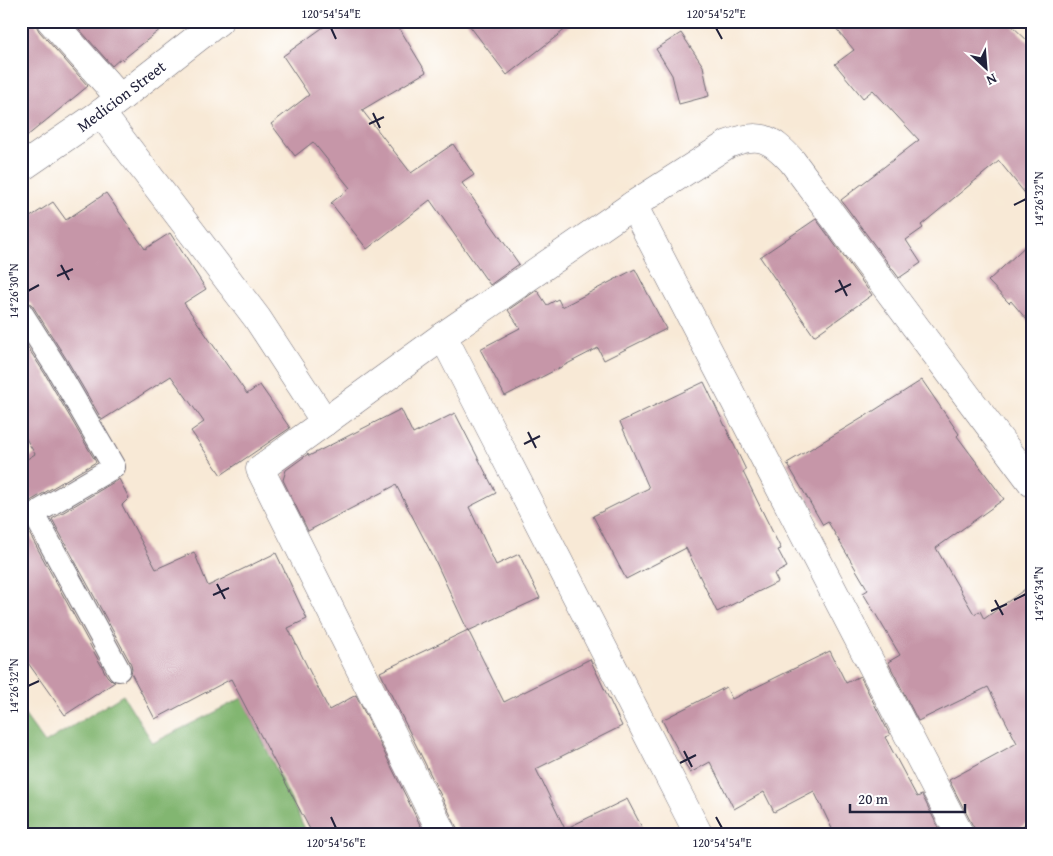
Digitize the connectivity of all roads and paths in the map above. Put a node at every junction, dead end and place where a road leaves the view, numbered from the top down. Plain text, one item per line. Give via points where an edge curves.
1 (51, 21) edge
2 (219, 21) edge
3 (110, 106) junction
4 (21, 168) edge
5 (633, 205) junction
6 (21, 312) edge
7 (443, 336) junction
8 (325, 422) junction
9 (1032, 482) edge
10 (119, 670) dead end
11 (443, 835) edge
12 (699, 835) edge
13 (960, 835) edge

1 - 3 street
2 - 3 street, Medicion Street
3 - 4 street, Medicion Street
3 - 8 street
5 - 7 street
5 - 9 street via 741,138 755,137 781,148
5 - 13 street
6 - 10 lane via 114,467 34,514
7 - 8 street
7 - 12 street
8 - 11 street via 260,469

